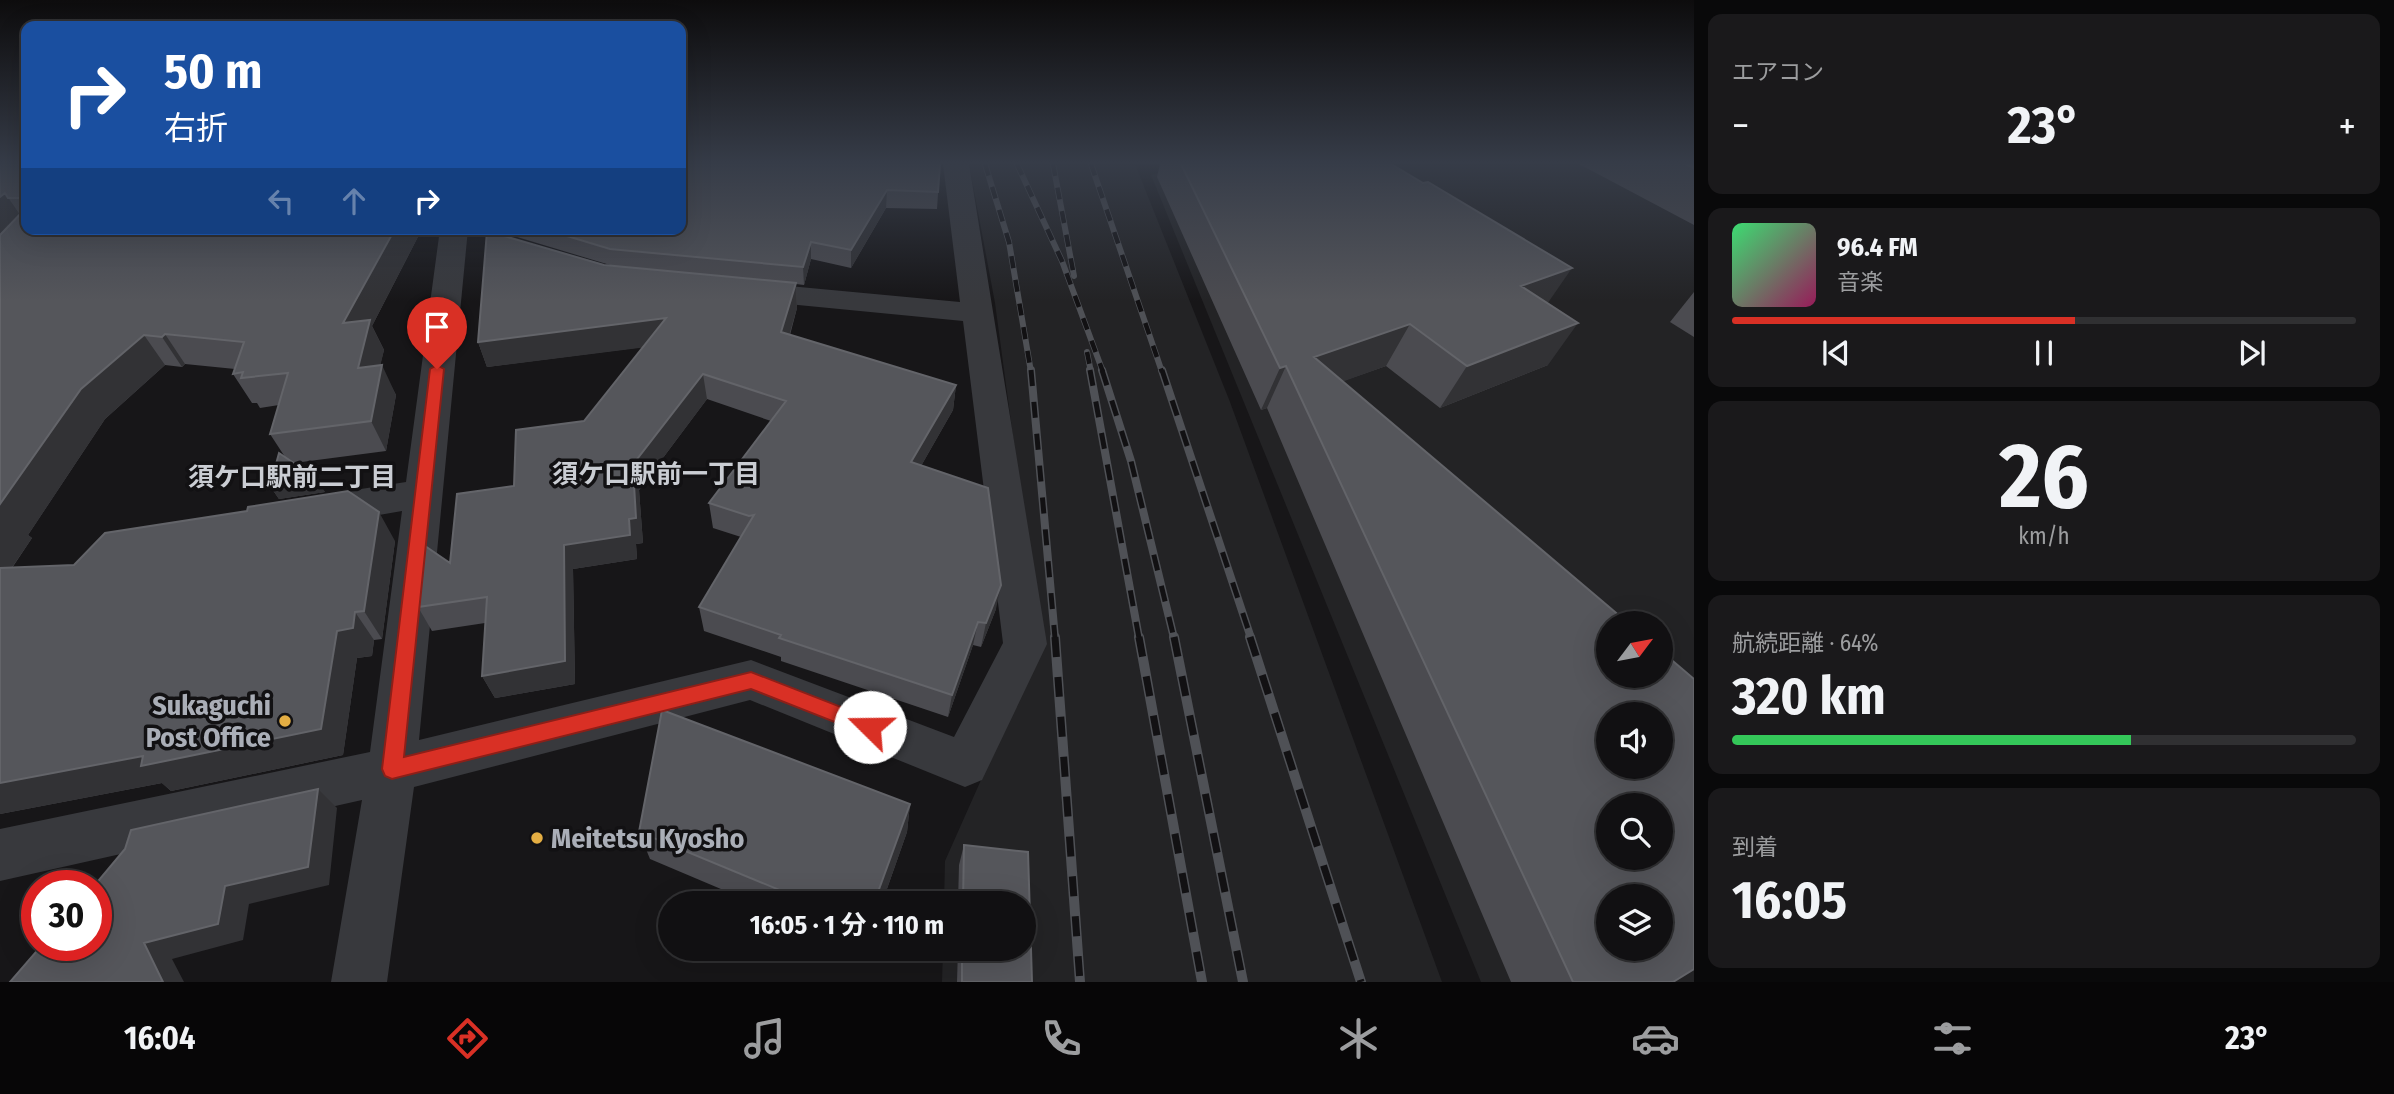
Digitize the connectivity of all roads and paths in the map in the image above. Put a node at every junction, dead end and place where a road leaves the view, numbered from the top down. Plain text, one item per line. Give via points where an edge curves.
1 (962, 210) edge
2 (462, 235) edge
3 (718, 288) edge
4 (977, 313) junction
5 (424, 493) junction
6 (277, 517) edge
7 (392, 769) junction
8 (0, 855) edge
9 (359, 982) edge

1 - 4 street
2 - 5 street
3 - 4 street
4 - 7 street via 1025,644 965,764 751,680
5 - 6 street
5 - 7 street
7 - 8 street
7 - 9 street

